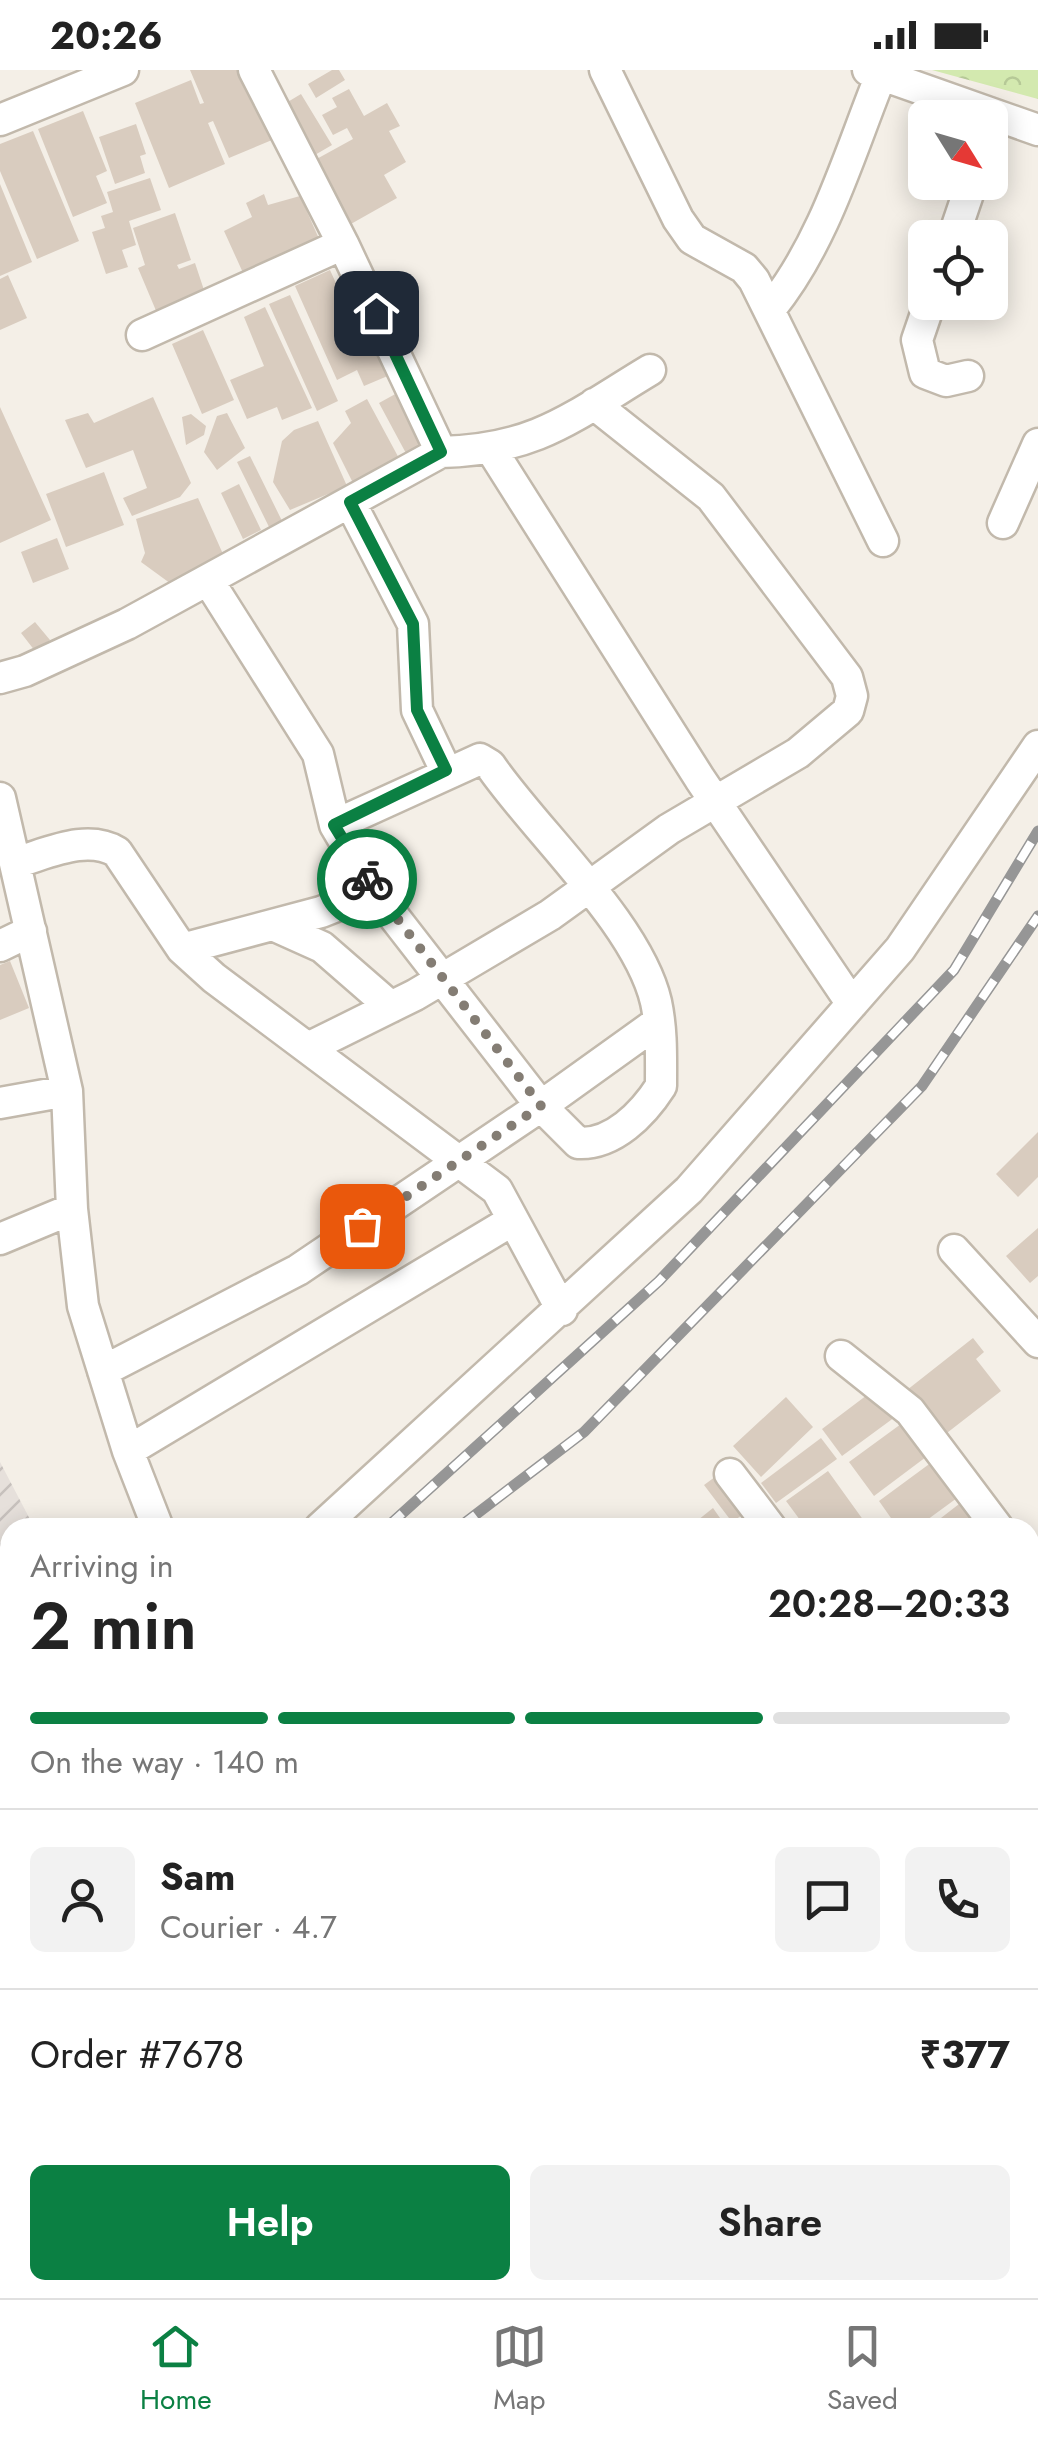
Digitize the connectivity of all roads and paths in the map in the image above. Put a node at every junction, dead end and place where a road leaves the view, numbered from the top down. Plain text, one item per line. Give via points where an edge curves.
1 (123, 70) edge
2 (254, 70) edge
3 (605, 70) edge
4 (874, 72) edge
5 (939, 100) edge
6 (0, 120) edge
7 (1008, 125) edge
8 (1038, 130) edge
9 (343, 244) junction
10 (771, 308) junction
11 (924, 320) edge
12 (142, 334) dead end
13 (650, 370) dead end
14 (968, 376) dead end
15 (594, 404) junction
16 (1038, 444) edge
17 (491, 450) junction
18 (441, 452) junction
19 (350, 502) junction
20 (1003, 523) dead end
21 (883, 541) dead end
22 (208, 580) junction
23 (0, 678) edge
24 (1038, 746) edge
25 (446, 770) junction
26 (0, 798) edge
27 (714, 801) junction
28 (334, 825) junction
29 (17, 862) junction
30 (591, 889) junction
31 (374, 892) junction
32 (273, 925) junction
33 (31, 932) junction
34 (0, 946) edge
35 (182, 949) junction
36 (444, 978) junction
37 (852, 1004) junction
38 (390, 1007) junction
39 (658, 1022) junction
40 (310, 1047) junction
41 (67, 1090) junction
42 (0, 1103) edge
43 (541, 1106) junction
44 (457, 1159) junction
45 (72, 1209) junction
46 (513, 1220) junction
47 (0, 1240) edge
48 (954, 1250) dead end
49 (562, 1310) junction
50 (1038, 1342) edge
51 (841, 1356) dead end
52 (103, 1371) junction
53 (128, 1451) junction
54 (730, 1474) dead end
55 (154, 1518) edge
56 (331, 1518) edge
57 (763, 1518) edge
58 (990, 1518) edge

1 - 6 street
2 - 9 street
3 - 10 street via 678,219 692,239 744,268
4 - 5 street
4 - 10 street via 812,246
7 - 8 street
9 - 12 street
9 - 18 street
10 - 21 street
11 - 14 street via 917,340 925,373 946,381
13 - 15 street
15 - 17 street via 535,438
15 - 27 street via 710,496 847,677 848,711 825,734
16 - 20 street
17 - 18 street
17 - 27 street
18 - 19 street
19 - 22 street
19 - 25 street via 413,624 417,710
22 - 23 street via 128,624
22 - 28 street via 318,754
24 - 37 street via 900,948
25 - 28 street
25 - 30 street via 480,759 490,765
26 - 29 street
27 - 30 street
27 - 37 street
28 - 31 street
29 - 33 street
29 - 35 street via 102,843 126,863
30 - 36 street
30 - 39 street via 640,962
31 - 32 street
31 - 36 street
32 - 35 street
32 - 38 street via 322,948
33 - 34 street
33 - 41 street
35 - 40 street via 276,1028
36 - 38 street
36 - 43 street
37 - 49 street via 689,1190
38 - 40 street
39 - 43 street
39 - 43 street via 661,1086 629,1124 592,1144 578,1143
40 - 44 street
41 - 42 street
41 - 45 street
43 - 44 street
44 - 46 street via 497,1190
44 - 52 street via 298,1270
45 - 47 street
45 - 52 street via 82,1306
46 - 49 street
46 - 53 street
48 - 50 street
49 - 56 street
51 - 58 street via 910,1412
52 - 53 street
53 - 55 street
54 - 57 street

